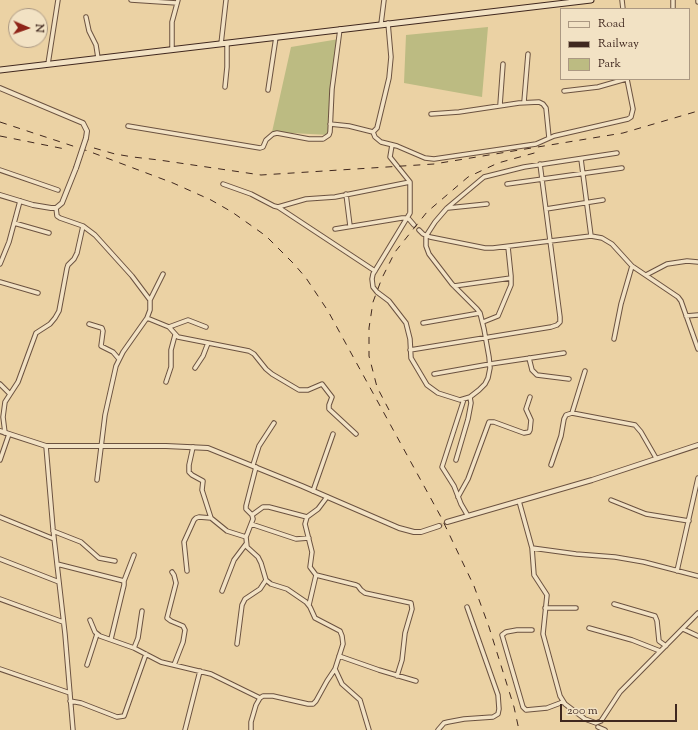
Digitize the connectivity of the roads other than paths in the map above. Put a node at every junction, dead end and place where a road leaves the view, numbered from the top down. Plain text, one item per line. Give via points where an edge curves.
1 (58, 0) edge
2 (131, 0) edge
3 (226, 0) edge
4 (384, 0) edge
5 (591, 0) edge
6 (177, 1) edge
7 (541, 3) edge
8 (86, 17) dead end
9 (388, 23) junction
10 (381, 24) junction
11 (340, 31) junction
12 (276, 37) junction
13 (224, 43) junction
14 (172, 50) junction
15 (528, 54) dead end
16 (98, 58) junction
17 (48, 64) junction
18 (503, 64) dead end
19 (0, 70) edge
20 (622, 80) edge
21 (626, 80) edge
22 (225, 87) dead end
23 (0, 88) edge
24 (268, 90) dead end
25 (564, 91) dead end
26 (524, 102) junction
27 (500, 105) junction
28 (431, 114) dead end
29 (330, 124) junction
30 (128, 126) dead end
31 (373, 132) junction
32 (549, 138) junction
33 (392, 145) junction
34 (617, 153) dead end
35 (581, 159) junction
36 (540, 164) junction
37 (622, 168) dead end
38 (0, 170) edge
39 (583, 174) junction
40 (543, 179) junction
41 (410, 182) junction
42 (223, 184) dead end
43 (507, 184) dead end
44 (58, 190) dead end
45 (346, 194) junction
46 (0, 195) edge
47 (603, 200) dead end
48 (20, 201) junction
49 (587, 203) junction
50 (487, 204) dead end
51 (278, 207) junction
52 (56, 208) junction
53 (447, 208) junction
54 (546, 209) junction
55 (408, 218) junction
56 (14, 223) junction
57 (414, 225) dead end
58 (83, 226) junction
59 (350, 226) junction
60 (335, 229) dead end
61 (418, 230) dead end
62 (49, 233) dead end
63 (426, 236) junction
64 (591, 236) junction
65 (550, 242) junction
66 (508, 247) junction
67 (698, 262) edge
68 (0, 264) edge
69 (632, 266) junction
70 (375, 271) junction
71 (163, 274) dead end
72 (646, 275) junction
73 (511, 278) junction
74 (0, 282) edge
75 (454, 286) junction
76 (38, 293) dead end
77 (150, 300) junction
78 (480, 313) junction
79 (698, 314) edge
80 (686, 316) junction
81 (147, 318) junction
82 (482, 322) junction
83 (423, 323) dead end
84 (88, 324) dead end
85 (169, 326) junction
86 (206, 327) dead end
87 (175, 335) junction
88 (486, 338) junction
89 (614, 339) dead end
90 (208, 343) junction
91 (698, 349) edge
92 (410, 350) junction
93 (564, 353) dead end
94 (528, 358) junction
95 (119, 359) junction
96 (490, 364) junction
97 (195, 368) dead end
98 (585, 371) dead end
99 (434, 374) dead end
100 (569, 379) dead end
101 (166, 382) dead end
102 (0, 384) edge
103 (10, 394) junction
104 (470, 397) junction
105 (530, 397) dead end
106 (464, 399) junction
107 (572, 413) junction
108 (274, 423) dead end
109 (0, 431) edge
110 (7, 434) junction
111 (333, 434) dead end
112 (356, 434) dead end
113 (698, 445) edge
114 (46, 446) junction
115 (101, 446) junction
116 (193, 447) junction
117 (656, 458) junction
118 (0, 460) edge
119 (456, 460) dead end
120 (551, 465) dead end
121 (254, 466) junction
122 (698, 478) edge
123 (97, 480) dead end
124 (313, 491) junction
125 (327, 497) junction
126 (458, 497) junction
127 (611, 500) dead end
128 (519, 501) junction
129 (252, 514) junction
130 (468, 516) junction
131 (0, 517) edge
132 (307, 517) junction
133 (212, 518) junction
134 (689, 521) junction
135 (447, 522) tunnel mouth
136 (251, 524) junction
137 (439, 526) tunnel mouth
138 (53, 531) junction
139 (246, 537) junction
140 (309, 538) junction
141 (54, 539) junction
142 (246, 544) junction
143 (532, 548) junction
144 (134, 555) dead end
145 (0, 559) edge
146 (115, 561) dead end
147 (57, 564) junction
148 (187, 570) dead end
149 (677, 571) junction
150 (172, 572) dead end
151 (316, 575) junction
152 (698, 576) edge
153 (266, 580) junction
154 (124, 581) junction
155 (59, 582) junction
156 (222, 591) dead end
157 (0, 599) edge
158 (614, 604) dead end
159 (309, 605) junction
160 (467, 607) dead end
161 (545, 608) junction
162 (576, 608) dead end
163 (142, 611) dead end
164 (698, 613) edge
165 (90, 620) dead end
166 (63, 622) junction
167 (589, 628) dead end
168 (683, 629) junction
169 (532, 630) dead end
170 (97, 634) junction
171 (698, 636) edge
172 (110, 639) junction
173 (237, 644) dead end
174 (666, 646) junction
175 (134, 648) junction
176 (660, 652) junction
177 (146, 654) junction
178 (340, 656) junction
179 (87, 665) dead end
180 (174, 665) junction
181 (0, 669) edge
182 (335, 669) junction
183 (200, 671) junction
184 (397, 676) junction
185 (416, 681) dead end
186 (70, 693) junction
187 (260, 698) junction
188 (70, 702) junction
189 (563, 702) junction
190 (598, 727) edge
191 (73, 730) edge
192 (185, 730) edge
193 (251, 730) edge
194 (369, 730) edge
195 (438, 730) edge
196 (605, 730) edge

1 - 17 street
2 - 6 street
3 - 13 street
4 - 10 street
5 - 7 main road
6 - 14 street via 172,22
7 - 9 main road
8 - 16 street
9 - 10 main road
9 - 31 street via 391,57 389,78 377,128
10 - 11 main road
11 - 12 main road
11 - 29 street
12 - 13 main road
12 - 24 street
13 - 14 main road
13 - 22 street via 227,67
14 - 16 main road
15 - 26 street
16 - 17 main road
17 - 19 main road
18 - 27 street
20 - 25 street via 598,87
21 - 32 street via 633,109 631,117
23 - 52 street, bridge via 83,123 87,132 86,138 62,203
26 - 27 street
26 - 32 street via 539,102 545,105
27 - 28 street
29 - 30 street via 329,135 324,139 277,133 266,140 260,148
29 - 31 street
31 - 33 street via 381,142
32 - 33 street via 536,144 434,159
33 - 41 street via 390,157
34 - 35 street
35 - 36 street
35 - 39 street
36 - 40 street
36 - 53 street via 484,177
37 - 39 street
38 - 44 street
39 - 40 street
39 - 49 street
40 - 43 street
40 - 54 street
41 - 45 street
41 - 55 street via 411,207
42 - 51 street
45 - 51 street via 306,199
45 - 59 street
46 - 48 street
47 - 49 street
48 - 52 street
48 - 56 street
49 - 54 street
49 - 64 street
50 - 53 street
51 - 70 street
52 - 58 street via 57,216
53 - 63 street
54 - 65 street
55 - 57 street
55 - 59 street
55 - 70 street
56 - 62 street
56 - 68 street
58 - 77 street via 95,235
58 - 103 street via 77,253 67,268 59,311 50,324 36,333 18,382
59 - 60 street
61 - 63 street
63 - 66 street via 484,248
63 - 75 street via 429,254
64 - 65 street
64 - 69 street via 608,241
65 - 66 street
65 - 88 street via 560,322 551,327
66 - 73 street
67 - 72 street via 667,264
69 - 72 street
69 - 89 street
70 - 92 street via 372,278 375,290 389,301 406,323
71 - 77 street
72 - 80 street via 678,297
73 - 75 street
73 - 82 street via 511,285 498,316
74 - 76 street
75 - 78 street
77 - 81 street
78 - 82 street
78 - 83 street
79 - 80 street
80 - 91 street
81 - 85 street
81 - 95 street
82 - 88 street
84 - 95 street via 102,328 104,331 101,346 113,352
85 - 86 street via 188,320
85 - 87 street
87 - 90 street
87 - 101 street
88 - 92 street
88 - 96 street
90 - 97 street
90 - 112 street via 252,352 272,374 299,390 308,390 322,384 332,397 329,409
92 - 106 street via 411,358 427,386 438,394
93 - 94 street
94 - 96 street
94 - 100 street via 532,370 537,375
95 - 115 street via 113,375
96 - 99 street
96 - 104 street via 487,381
98 - 107 street
102 - 103 street
103 - 110 street via 3,409
104 - 106 street
104 - 119 street via 468,419
105 - 126 street via 526,409 531,420 529,432 524,433 489,422 468,479
106 - 126 street via 442,467
107 - 117 street via 635,425
107 - 120 street via 564,419
108 - 121 street via 259,446
109 - 110 street
110 - 114 street
110 - 118 street
111 - 124 street
113 - 117 street
114 - 115 street
114 - 138 street
115 - 116 street
115 - 123 street
116 - 121 street via 214,450
116 - 133 street via 189,472 203,481 202,490
117 - 128 street
121 - 124 street
121 - 129 street via 246,506
122 - 134 street
124 - 125 street
125 - 132 street via 318,509
125 - 137 street via 409,531 421,532
126 - 130 street
127 - 134 street via 646,514
128 - 130 street
128 - 143 street
129 - 132 street via 269,507
129 - 136 street
130 - 135 street
131 - 141 street
132 - 140 street via 305,524
133 - 139 street via 227,531
133 - 148 street via 199,517 194,520 184,542
134 - 149 street
136 - 139 street
136 - 140 street via 296,539
138 - 141 street
138 - 146 street via 81,542 100,558
139 - 142 street
140 - 151 street via 312,552 310,568
141 - 147 street
142 - 153 street via 258,557
142 - 156 street via 234,560
143 - 149 street via 615,557
143 - 161 street via 534,574 546,596
144 - 154 street
145 - 155 street
147 - 154 street
147 - 155 street
149 - 152 street
150 - 180 street via 176,583 167,618 183,626 185,630
151 - 159 street
151 - 184 street via 356,585 365,593 411,603 412,609
153 - 159 street via 286,589
153 - 173 street via 242,605
154 - 172 street
155 - 166 street
157 - 166 street
158 - 174 street via 655,616 658,622 659,641
159 - 178 street via 315,618 340,631
160 - 195 street via 498,695 498,714 493,717 448,722
161 - 162 street
161 - 189 street via 543,634
163 - 175 street
164 - 168 street
165 - 170 street
166 - 186 street
167 - 176 street via 632,640
168 - 171 street
168 - 174 street
169 - 189 street via 517,630 502,635 522,708 547,708
170 - 172 street
170 - 179 street
172 - 175 street
174 - 176 street
175 - 177 street
176 - 190 street via 620,692
177 - 180 street
177 - 188 street via 124,716 117,717 81,703
178 - 182 street
178 - 184 street
180 - 183 street
181 - 186 street
182 - 187 street via 313,704 273,696
182 - 194 street via 342,684 360,700
183 - 187 street via 226,680
183 - 192 street
184 - 185 street
186 - 188 street
187 - 193 street via 253,712
188 - 191 street
189 - 190 street
190 - 196 street

